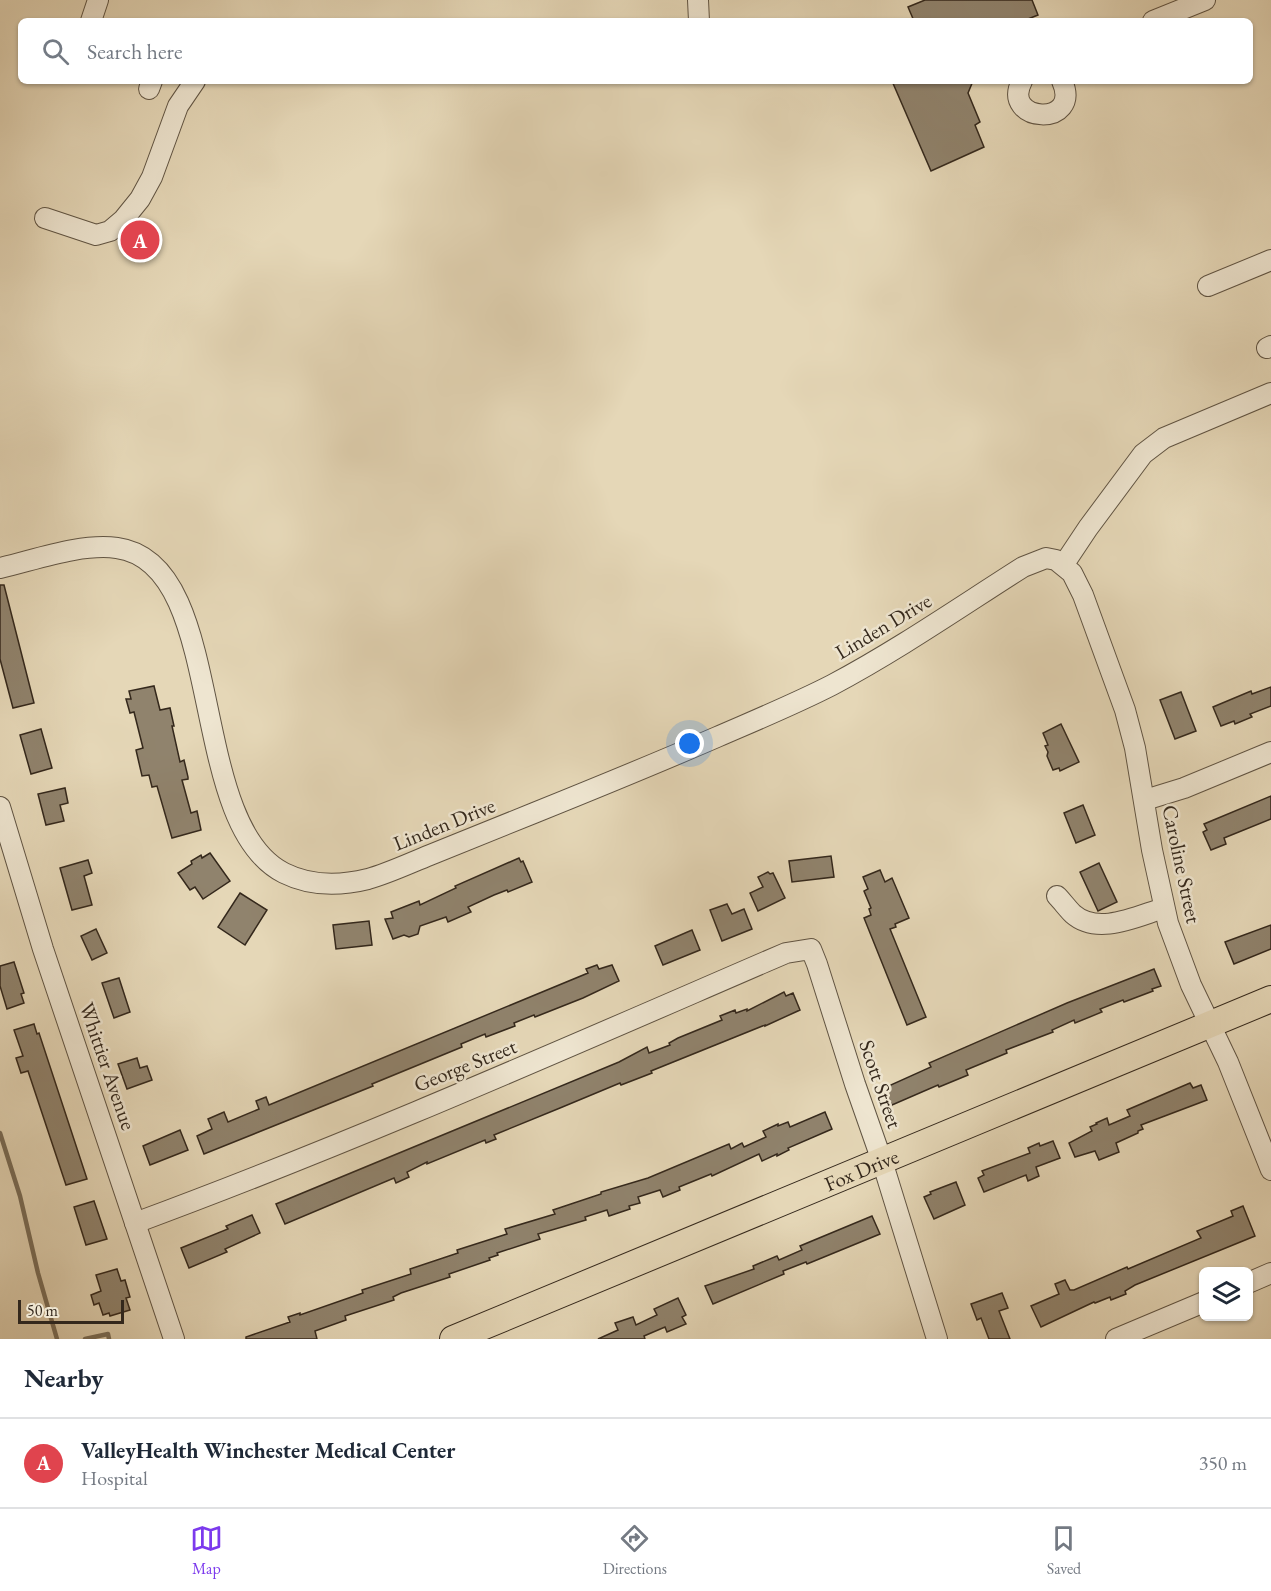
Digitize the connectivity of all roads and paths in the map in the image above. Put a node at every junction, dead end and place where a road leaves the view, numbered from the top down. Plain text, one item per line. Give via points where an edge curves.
1 (98, 0) edge
2 (698, 0) edge
3 (1205, 0) edge
4 (92, 18) edge
5 (699, 18) edge
6 (1160, 18) edge
7 (193, 84) edge
8 (1021, 84) edge
9 (1063, 84) edge
10 (45, 219) dead end
11 (1271, 261) edge
12 (1208, 286) dead end
13 (1271, 393) edge
14 (1064, 564) junction
15 (0, 568) edge
16 (1271, 753) edge
17 (1144, 801) junction
18 (0, 807) edge
19 (1057, 896) dead end
20 (1164, 908) junction
21 (811, 949) joint
22 (1271, 999) edge
23 (1210, 1024) junction
24 (882, 1161) junction
25 (1271, 1170) edge
26 (135, 1223) junction
27 (1271, 1274) edge
28 (1253, 1280) edge
29 (1199, 1304) edge
30 (174, 1339) edge
31 (453, 1339) edge
32 (937, 1339) edge
33 (1116, 1339) edge

1 - 4 street
2 - 5 street
3 - 6 street
7 - 10 street via 178,106 141,199 123,220 110,231 96,235
8 - 9 street via 1019,94 1026,110 1043,116 1052,114 1064,101
11 - 12 street
13 - 14 street via 1164,438 1143,454
14 - 15 street, Linden Drive via 1046,558 1036,560 798,702 379,876 345,883 318,883 284,873 267,862 243,829 226,780 179,602 151,562 114,548 87,548
14 - 17 street, Caroline Street via 1083,595 1125,710
16 - 17 street
17 - 20 street, Caroline Street
18 - 26 street, Whittier Avenue
19 - 20 street via 1074,915 1098,925
20 - 23 street, Caroline Street via 1191,986
21 - 24 street, Scott Street
21 - 26 street, George Street via 786,953 478,1087
22 - 23 main road, Fox Drive
23 - 24 main road, Fox Drive
23 - 25 street, Caroline Street
24 - 31 main road, Fox Drive
24 - 32 street, Scott Street
26 - 30 street, Whittier Avenue
27 - 28 street
29 - 33 street

